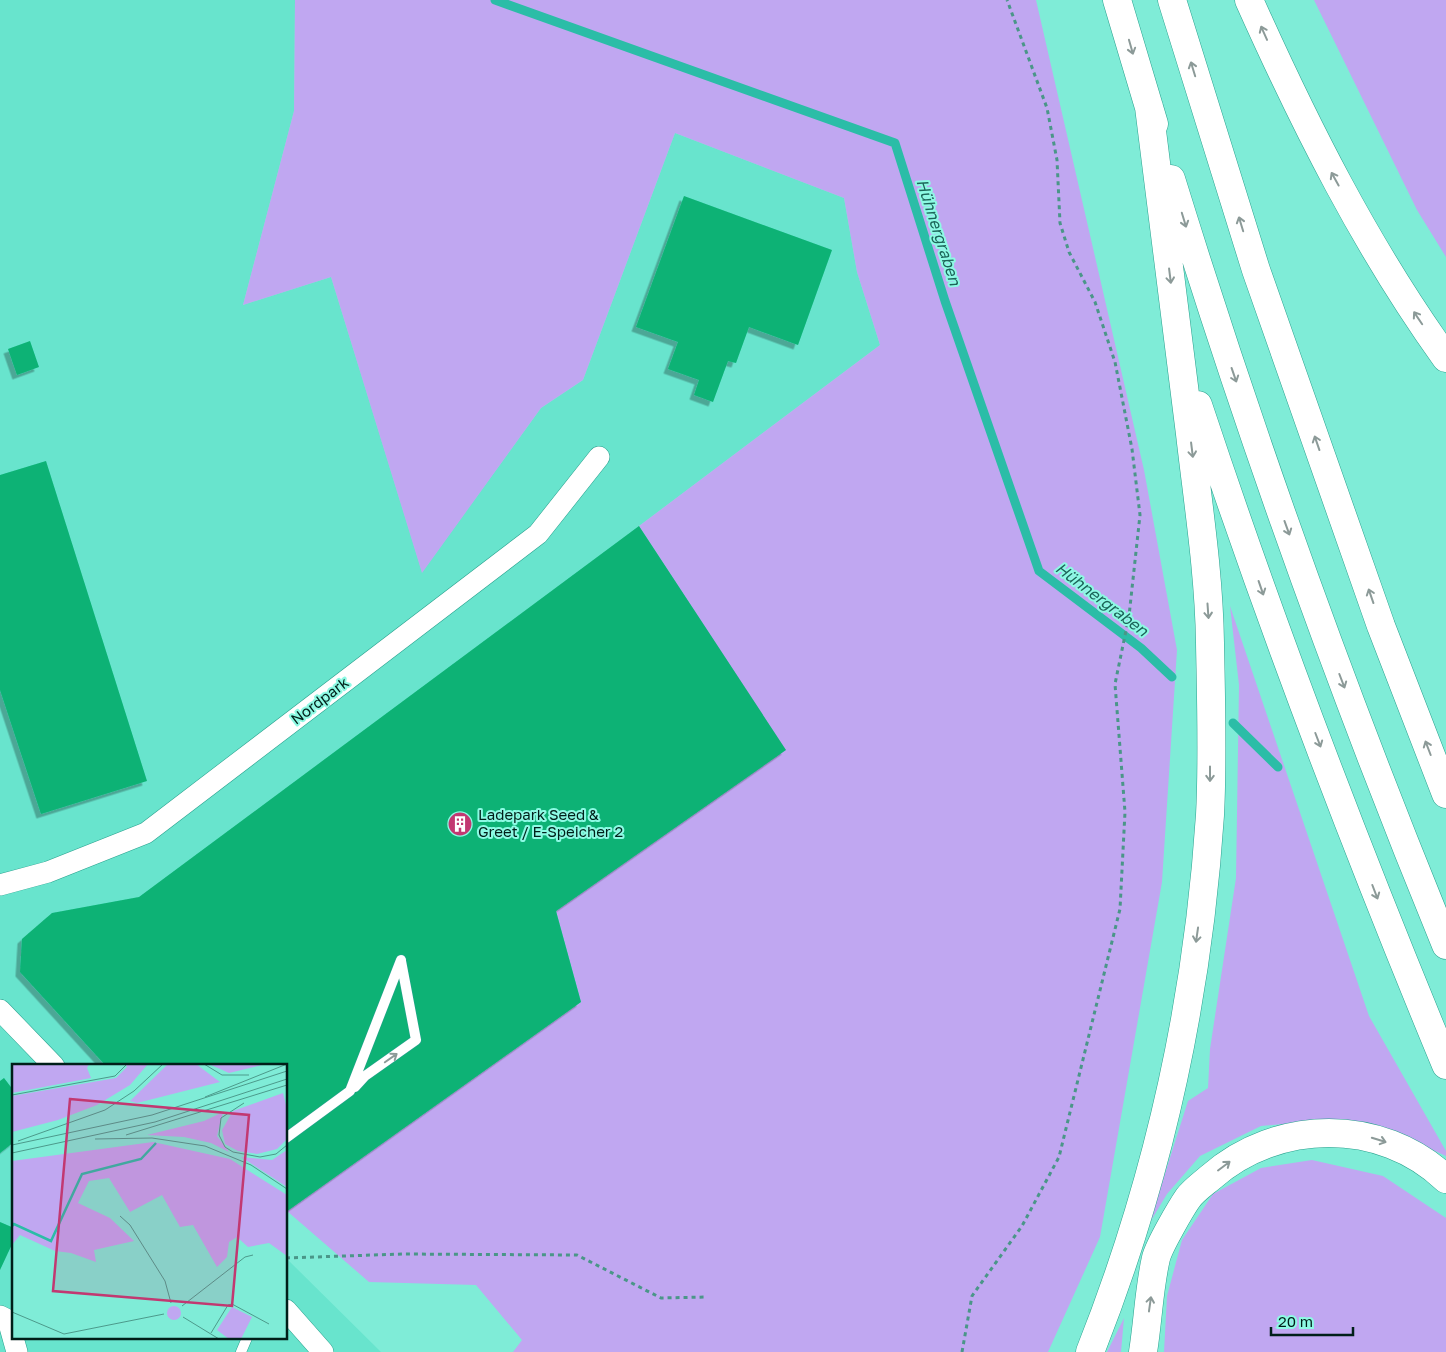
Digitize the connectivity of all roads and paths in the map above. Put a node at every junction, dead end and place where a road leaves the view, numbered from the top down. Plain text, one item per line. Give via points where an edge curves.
1 (1007, 0) edge
2 (1117, 0) edge
3 (1172, 0) edge
4 (1249, 0) edge
5 (1149, 107) junction
6 (1180, 349) junction
7 (1446, 358) edge
8 (600, 457) dead end
9 (1446, 794) edge
10 (0, 885) edge
11 (1446, 945) edge
12 (0, 1010) edge
13 (52, 1064) edge
14 (1446, 1065) edge
15 (350, 1091) junction
16 (288, 1137) edge
17 (1446, 1179) edge
18 (288, 1258) edge
19 (706, 1297) dead end
20 (288, 1312) edge
21 (0, 1316) edge
22 (12, 1333) edge
23 (14, 1340) edge
24 (246, 1340) edge
25 (18, 1352) edge
26 (241, 1352) edge
27 (323, 1352) edge
28 (962, 1352) edge
29 (1090, 1352) edge
30 (1143, 1352) edge

1 - 28 path via 1047,108 1057,160 1060,223 1069,252 1095,302 1115,362 1132,449 1140,515 1129,616 1115,684 1125,812 1120,910 1059,1157 1022,1226 972,1296
2 -> 5 highway
9 -> 3 highway via 1382,626 1256,270
7 -> 4 highway via 1386,270 1325,162
5 -> 6 highway
5 -> 11 highway via 1252,430 1330,650
6 -> 14 highway via 1272,619 1391,933
6 -> 29 highway via 1206,576 1210,641 1210,813 1199,925 1181,1044 1152,1166 1118,1282
8 - 10 street, Nordpark via 538,534 146,833 48,872
12 - 13 street
15 -> 15 lane via 365,1076 416,1040 401,960
15 - 16 lane
30 -> 17 highway via 1156,1256 1189,1196 1227,1163 1271,1141 1310,1134 1356,1134 1401,1147
18 - 19 path via 402,1254 577,1255 661,1298
20 - 27 street
21 - 22 street via 8,1320
23 - 25 street
24 - 26 lane

